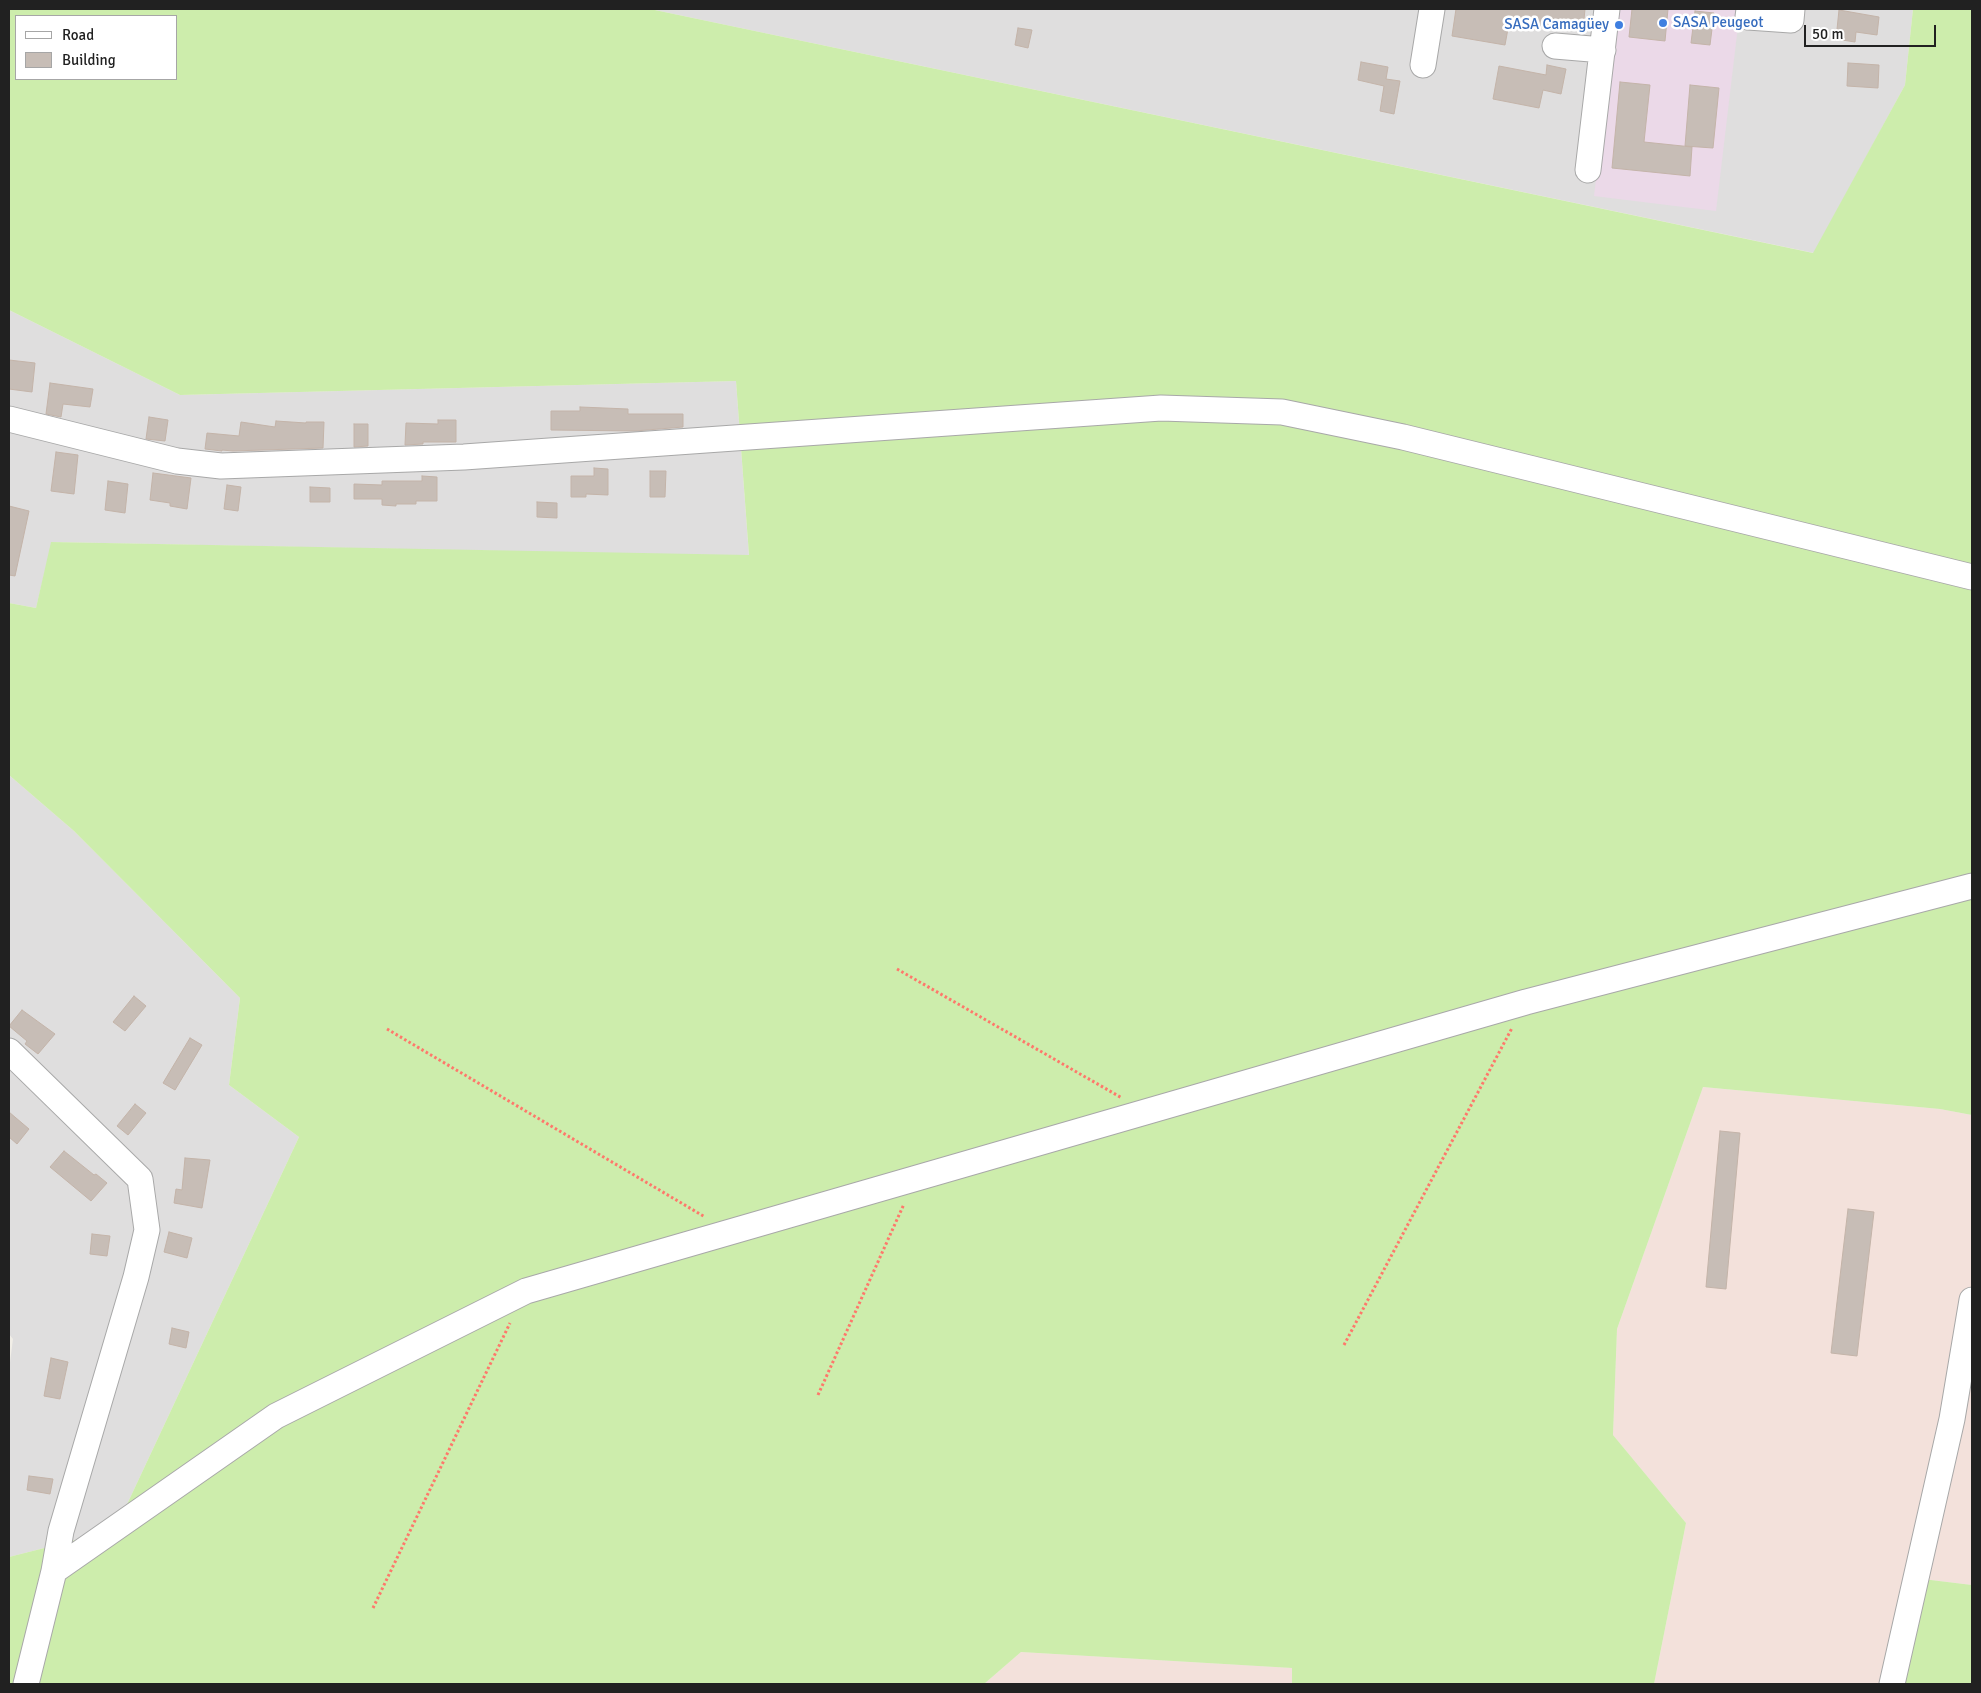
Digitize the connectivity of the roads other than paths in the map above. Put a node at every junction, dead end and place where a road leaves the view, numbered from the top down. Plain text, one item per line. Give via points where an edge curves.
1 (1432, 9) edge
2 (1608, 9) edge
3 (1749, 9) edge
4 (1792, 9) edge
5 (1555, 46) dead end
6 (1602, 50) junction
7 (1423, 65) dead end
8 (1588, 170) dead end
9 (9, 419) edge
10 (1972, 577) edge
11 (1972, 886) edge
12 (9, 1051) edge
13 (1972, 1300) edge
14 (1962, 1420) edge
15 (54, 1571) junction
16 (26, 1684) edge
17 (1892, 1684) edge

1 - 7 street
2 - 6 street
3 - 4 street via 1748,17 1791,20
5 - 6 street
6 - 8 street
9 - 10 street via 177,461 221,466 464,457 1162,408 1282,412 1403,437
11 - 15 street via 1526,1002 526,1291 276,1416
12 - 15 street via 140,1179 147,1230 61,1531
13 - 14 street
14 - 17 street
15 - 16 street

